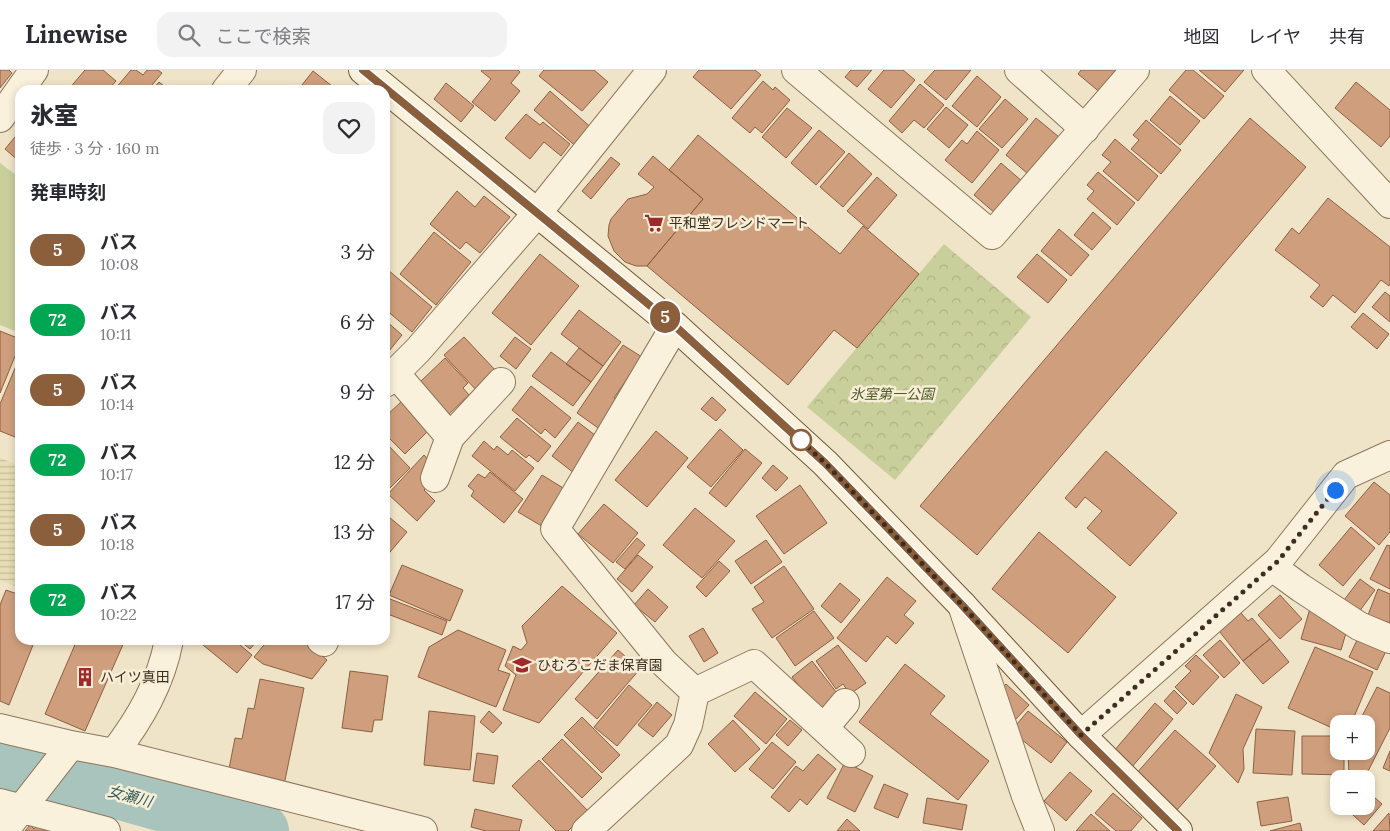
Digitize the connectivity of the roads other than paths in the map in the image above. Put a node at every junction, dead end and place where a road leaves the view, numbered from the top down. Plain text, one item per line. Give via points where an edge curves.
1 (242, 70) edge
2 (362, 70) edge
3 (796, 70) edge
4 (1018, 70) edge
5 (1135, 70) edge
6 (1266, 70) edge
7 (639, 75) edge
8 (230, 85) edge
9 (381, 85) edge
10 (390, 93) edge
11 (15, 103) edge
12 (0, 118) edge
13 (1085, 129) junction
14 (1390, 204) edge
15 (538, 212) junction
16 (675, 326) junction
17 (390, 378) edge
18 (501, 382) dead end
19 (450, 437) junction
20 (1390, 455) edge
21 (435, 478) dead end
22 (1272, 566) junction
23 (962, 605) junction
24 (1390, 639) edge
25 (168, 645) edge
26 (695, 692) junction
27 (845, 702) dead end
28 (0, 728) edge
29 (824, 728) junction
30 (1081, 735) junction
31 (68, 750) junction
32 (851, 753) dead end
33 (114, 754) junction
34 (19, 801) edge
35 (4, 831) edge
36 (106, 831) edge
37 (423, 831) edge
38 (586, 831) edge
39 (1040, 831) edge
40 (1178, 831) edge

1 - 8 street
2 - 9 street
3 - 13 street via 992,235
4 - 13 street
5 - 13 street
6 - 14 street
7 - 15 street
10 - 15 street
11 - 12 street
15 - 16 street
15 - 17 street
16 - 23 street via 825,463
16 - 26 street via 555,529 664,663
17 - 19 street
18 - 19 street
19 - 21 street
20 - 22 street via 1346,475
22 - 24 street via 1359,626
22 - 30 street
23 - 30 street
23 - 39 street
25 - 33 street via 151,696
26 - 29 street via 754,664
26 - 38 street via 688,725 679,745
27 - 29 street
28 - 31 street
29 - 32 street
30 - 40 street
31 - 33 street
31 - 34 street
33 - 37 street
34 - 35 street
34 - 36 street

